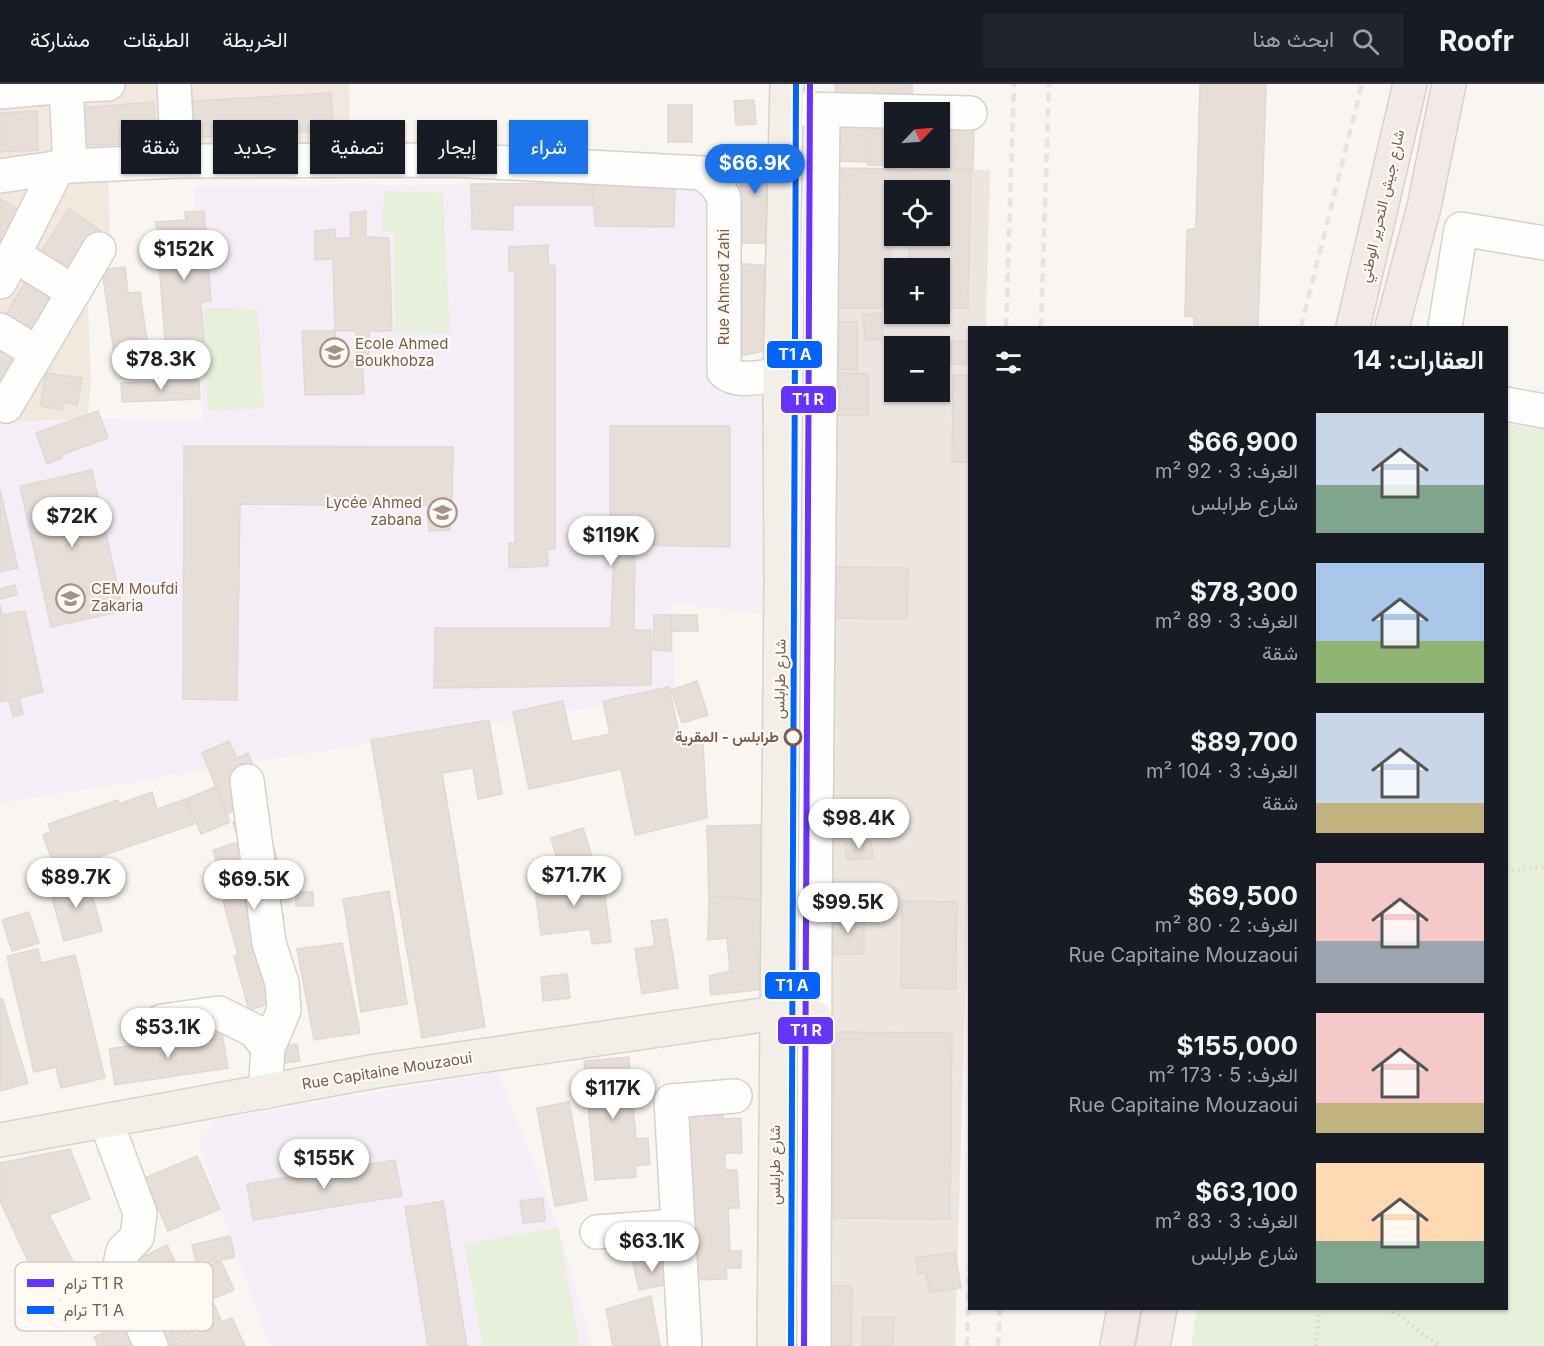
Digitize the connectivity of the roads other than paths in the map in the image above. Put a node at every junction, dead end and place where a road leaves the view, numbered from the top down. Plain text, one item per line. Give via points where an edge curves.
1 (108, 84) edge
2 (174, 84) edge
3 (1410, 84) edge
4 (1449, 84) edge
5 (25, 88) edge
6 (787, 96) edge
7 (823, 110) junction
8 (970, 113) dead end
9 (176, 120) edge
10 (201, 160) edge
11 (121, 163) edge
12 (64, 166) junction
13 (0, 177) edge
14 (1544, 243) edge
15 (99, 249) dead end
16 (7, 268) edge
17 (74, 292) junction
18 (1353, 326) edge
19 (1392, 326) edge
20 (1444, 326) edge
21 (0, 330) edge
22 (37, 353) junction
23 (780, 375) junction
24 (1508, 404) edge
25 (6, 406) dead end
26 (1544, 411) edge
27 (247, 781) dead end
28 (776, 1013) junction
29 (815, 1017) junction
30 (162, 1021) dead end
31 (267, 1048) junction
32 (265, 1092) junction
33 (735, 1096) dead end
34 (106, 1121) junction
35 (0, 1140) edge
36 (678, 1226) junction
37 (597, 1232) dead end
38 (121, 1262) edge
39 (1124, 1310) edge
40 (1160, 1310) edge
41 (145, 1331) edge
42 (151, 1346) edge
43 (685, 1346) edge
44 (774, 1346) edge
45 (814, 1346) edge
46 (1117, 1346) edge
47 (1153, 1346) edge

1 - 5 street
2 - 9 street
3 - 18 highway, شارع جيش التحرير الوطني
4 - 19 highway via 1424,207
5 - 12 street
6 - 7 street
6 - 23 main road, شارع طرابلس
7 - 8 street
7 - 29 street
10 - 23 street, Rue Ahmed Zahi via 454,160 702,173 716,184 724,198 724,372 737,378
11 - 12 street, Rue Ahmed Zahi
12 - 13 street, Rue Ahmed Zahi
12 - 16 street
14 - 20 street via 1461,229
15 - 17 street
16 - 17 street
17 - 22 street
21 - 22 street
22 - 25 street
23 - 28 main road, شارع طرابلس
24 - 26 street
27 - 31 street via 269,943 282,983 284,1010
28 - 29 main road, Rue Capitaine Mouzaoui
28 - 32 main road, Rue Capitaine Mouzaoui via 388,1069
28 - 44 main road, شارع طرابلس
29 - 45 street
30 - 31 street via 219,1013 255,1031
31 - 32 street
32 - 34 main road, Rue Capitaine Mouzaoui
33 - 36 street via 671,1101
34 - 35 main road, Rue Capitaine Mouzaoui
34 - 38 street via 140,1213 137,1237 123,1251
36 - 37 street
36 - 43 street
39 - 46 highway
40 - 47 highway
41 - 42 street

